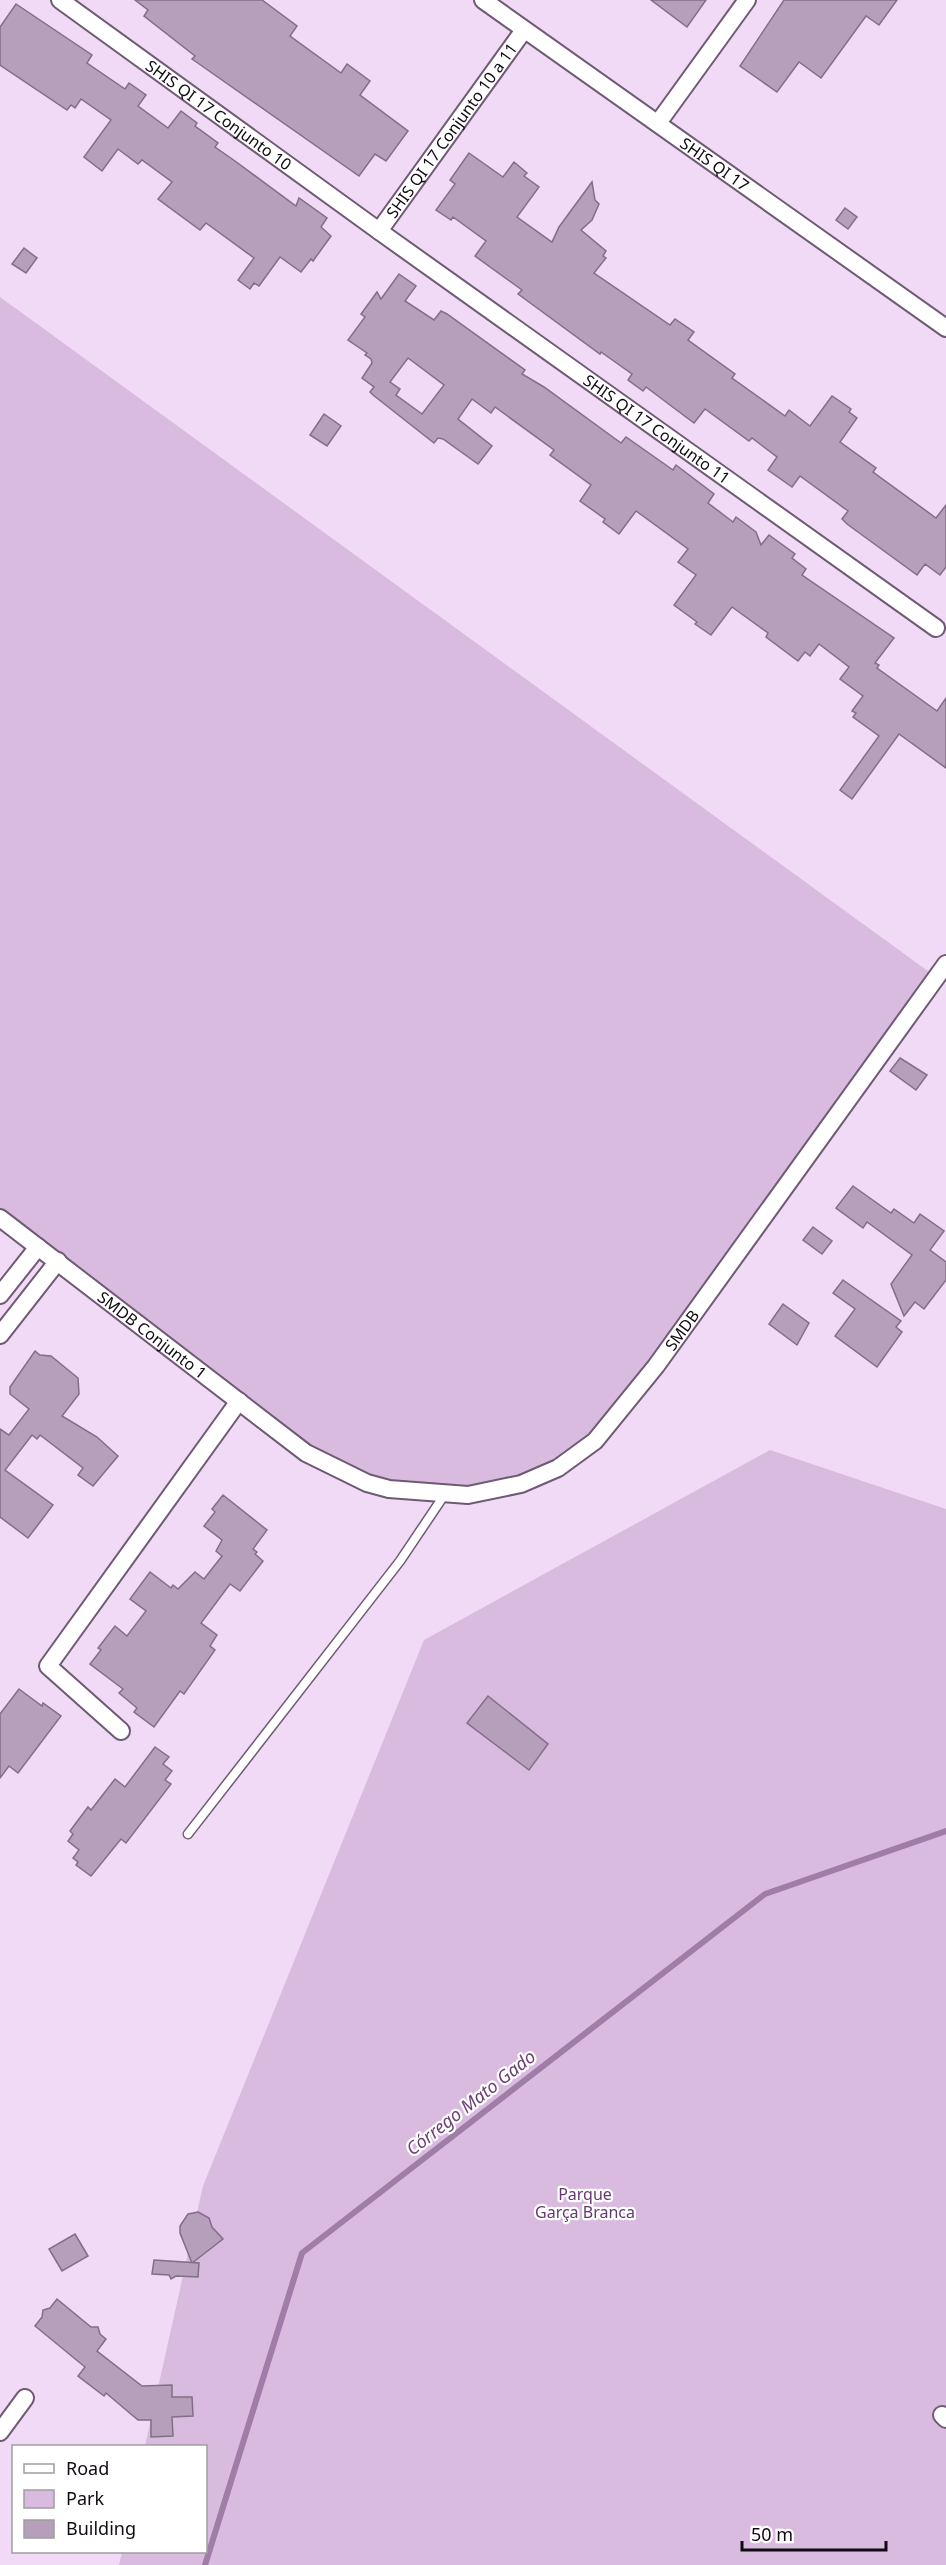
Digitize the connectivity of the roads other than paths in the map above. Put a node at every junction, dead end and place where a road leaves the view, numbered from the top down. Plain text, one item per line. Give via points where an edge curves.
1 (60, 0) edge
2 (483, 0) edge
3 (747, 0) edge
4 (524, 30) junction
5 (658, 123) junction
6 (379, 231) junction
7 (946, 328) edge
8 (936, 628) dead end
9 (946, 964) edge
10 (0, 1218) edge
11 (38, 1247) junction
12 (58, 1261) junction
13 (0, 1295) edge
14 (0, 1335) edge
15 (240, 1401) junction
16 (306, 1453) joint
17 (446, 1493) junction
18 (122, 1731) dead end
19 (188, 1834) dead end
20 (25, 2398) dead end
21 (0, 2432) edge

1 - 6 street, SHIS QI 17 Conjunto 10
2 - 4 street, SHIS QI 17
3 - 5 street
4 - 5 street, SHIS QI 17
4 - 6 street, SHIS QI 17 Conjunto 10 a 11
5 - 7 street, SHIS QI 17
6 - 8 street, SHIS QI 17 Conjunto 11
9 - 17 street, SMDB via 656,1366 595,1441 558,1468 521,1484 468,1495
10 - 11 street, SMDB Conjunto 1
11 - 12 street, SMDB Conjunto 1
11 - 13 street
12 - 14 street
12 - 15 street, SMDB Conjunto 1
15 - 16 street, SMDB Conjunto 1
15 - 18 street via 48,1666
16 - 17 street, SMDB via 367,1484
17 - 19 lane via 400,1561
20 - 21 street

